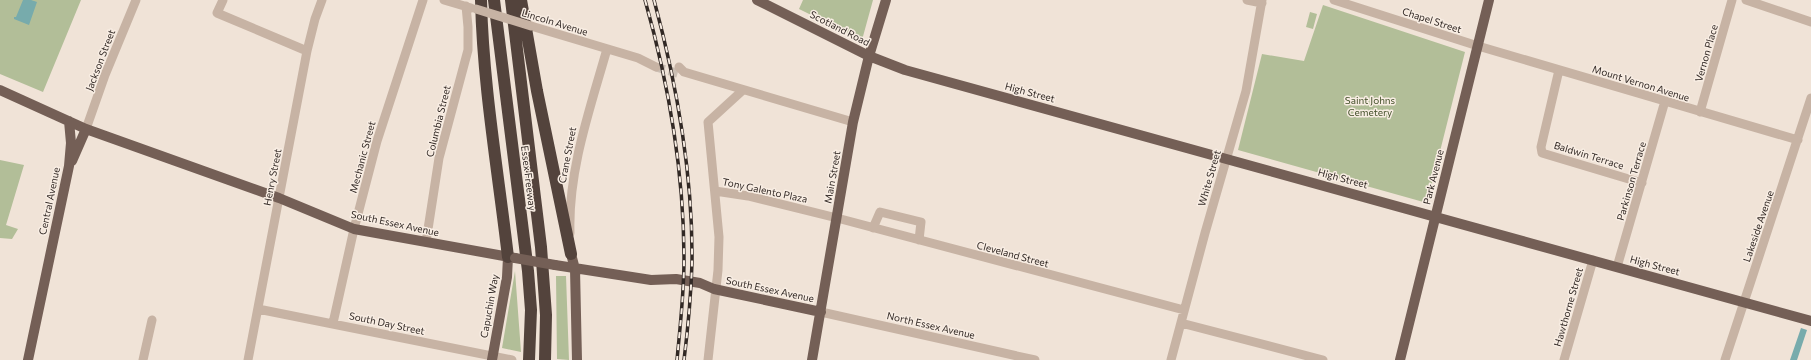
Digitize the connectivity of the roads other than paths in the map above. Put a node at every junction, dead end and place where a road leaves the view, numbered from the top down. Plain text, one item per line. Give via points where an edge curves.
1 (136, 0) edge
2 (222, 0) edge
3 (322, 0) edge
4 (423, 0) edge
5 (444, 0) edge
6 (494, 0) edge
7 (511, 0) edge
8 (522, 0) edge
9 (757, 0) edge
10 (886, 0) edge
11 (1247, 0) edge
12 (1334, 0) edge
13 (1489, 0) edge
14 (1732, 0) edge
15 (1746, 0) edge
16 (1262, 1) edge
17 (478, 5) edge
18 (466, 6) junction
19 (1811, 22) edge
20 (1478, 46) junction
21 (608, 49) junction
22 (306, 51) junction
23 (869, 56) junction
24 (655, 64) tunnel mouth
25 (1559, 70) junction
26 (681, 71) tunnel mouth
27 (0, 90) edge
28 (743, 90) junction
29 (1811, 98) edge
30 (1665, 102) junction
31 (1700, 112) junction
32 (69, 121) junction
33 (853, 122) junction
34 (86, 129) junction
35 (1798, 140) junction
36 (1226, 158) junction
37 (69, 166) junction
38 (1642, 183) junction
39 (715, 191) junction
40 (279, 198) junction
41 (1436, 217) junction
42 (837, 218) junction
43 (873, 228) junction
44 (354, 229) junction
45 (919, 240) junction
46 (426, 242) junction
47 (571, 254) junction
48 (512, 257) junction
49 (1593, 260) junction
50 (1617, 267) junction
51 (575, 269) junction
52 (714, 289) junction
53 (1744, 302) junction
54 (258, 309) junction
55 (1184, 310) junction
56 (821, 312) junction
57 (152, 320) dead end
58 (1811, 321) edge
59 (1181, 323) junction
60 (333, 324) junction
61 (492, 358) edge
62 (28, 360) edge
63 (143, 360) edge
64 (248, 360) edge
65 (510, 360) edge
66 (529, 360) edge
67 (545, 360) edge
68 (577, 360) edge
69 (708, 360) edge
70 (812, 360) edge
71 (1035, 360) edge
72 (1171, 360) edge
73 (1323, 360) edge
74 (1400, 360) edge
75 (1564, 360) edge
76 (1725, 360) edge

1 - 34 street, Jackson Street
2 - 22 street via 217,13
3 - 22 street, Henry Street
4 - 44 street, Mechanic Street via 377,141
5 - 18 street, Lincoln Avenue
6 - 66 highway, Essex Freeway via 528,271 531,310
7 - 67 highway, Essex Freeway via 542,247 546,315
8 - 47 highway via 538,98
9 - 23 main road, Scotland Road
10 - 23 main road, Main Street
11 - 16 street
12 - 20 street, Chapel Street
13 - 20 main road, Park Avenue
14 - 31 street, Vernon Place
15 - 19 street
16 - 36 street, White Street via 1251,69
17 - 18 street, Lincoln Avenue
17 - 21 street, Lincoln Avenue, bridge via 531,26
17 - 48 highway
18 - 46 street, Columbia Street via 468,50 439,158
20 - 25 street, Mount Vernon Avenue
20 - 41 main road, Park Avenue
21 - 24 street, Lincoln Avenue
21 - 47 street, Crane Street via 576,163 570,212
22 - 40 street, Henry Street
23 - 33 main road, Main Street
23 - 36 main road, High Street via 905,70
25 - 30 street, Mount Vernon Avenue
25 - 38 street, Baldwin Terrace via 1542,153
26 - 28 street
27 - 32 main road
28 - 33 street
28 - 39 street via 708,122
29 - 35 street, Lakeside Avenue
30 - 31 street, Mount Vernon Avenue
30 - 38 street, Parkinson Terrace
31 - 35 street, Mount Vernon Avenue
32 - 34 main road, South Essex Avenue
32 - 37 main road, Central Avenue
33 - 42 main road, Main Street
34 - 37 main road
34 - 40 main road, South Essex Avenue
35 - 53 street, Lakeside Avenue
36 - 41 main road, High Street
36 - 55 street, White Street
37 - 62 main road, Central Avenue
38 - 50 street, Parkinson Terrace
39 - 42 street, Tony Galento Plaza via 748,196
39 - 52 street, Tony Galento Plaza via 719,237 718,270
40 - 44 main road, South Essex Avenue
40 - 54 street, Henry Street
41 - 49 main road, High Street
41 - 74 main road, Park Avenue
42 - 43 street, Cleveland Street
42 - 56 main road, Main Street
43 - 45 street, Cleveland Street
43 - 45 street via 880,212 921,222
44 - 46 main road, South Essex Avenue
44 - 60 street, Mechanic Street
45 - 55 street, Cleveland Street
46 - 48 main road, South Essex Avenue
47 - 51 main road, Crane Street
48 - 51 main road, South Essex Avenue, bridge
48 - 61 main road, Capuchin Way
49 - 50 main road, High Street
49 - 75 street, Hawthorne Street
50 - 53 main road, High Street
51 - 52 main road, South Essex Avenue via 661,281 676,279 700,283
51 - 68 main road, Crane Street
52 - 56 main road, South Essex Avenue
52 - 69 street, Tony Galento Plaza
53 - 58 main road, High Street
53 - 76 street, Lakeside Avenue
54 - 60 street, South Day Street
54 - 64 street, Henry Street
55 - 59 street, White Street
56 - 70 main road, Main Street
56 - 71 street, North Essex Avenue
57 - 63 street
59 - 72 street, White Street
59 - 73 street
60 - 61 street, South Day Street
61 - 65 street, South Day Street

